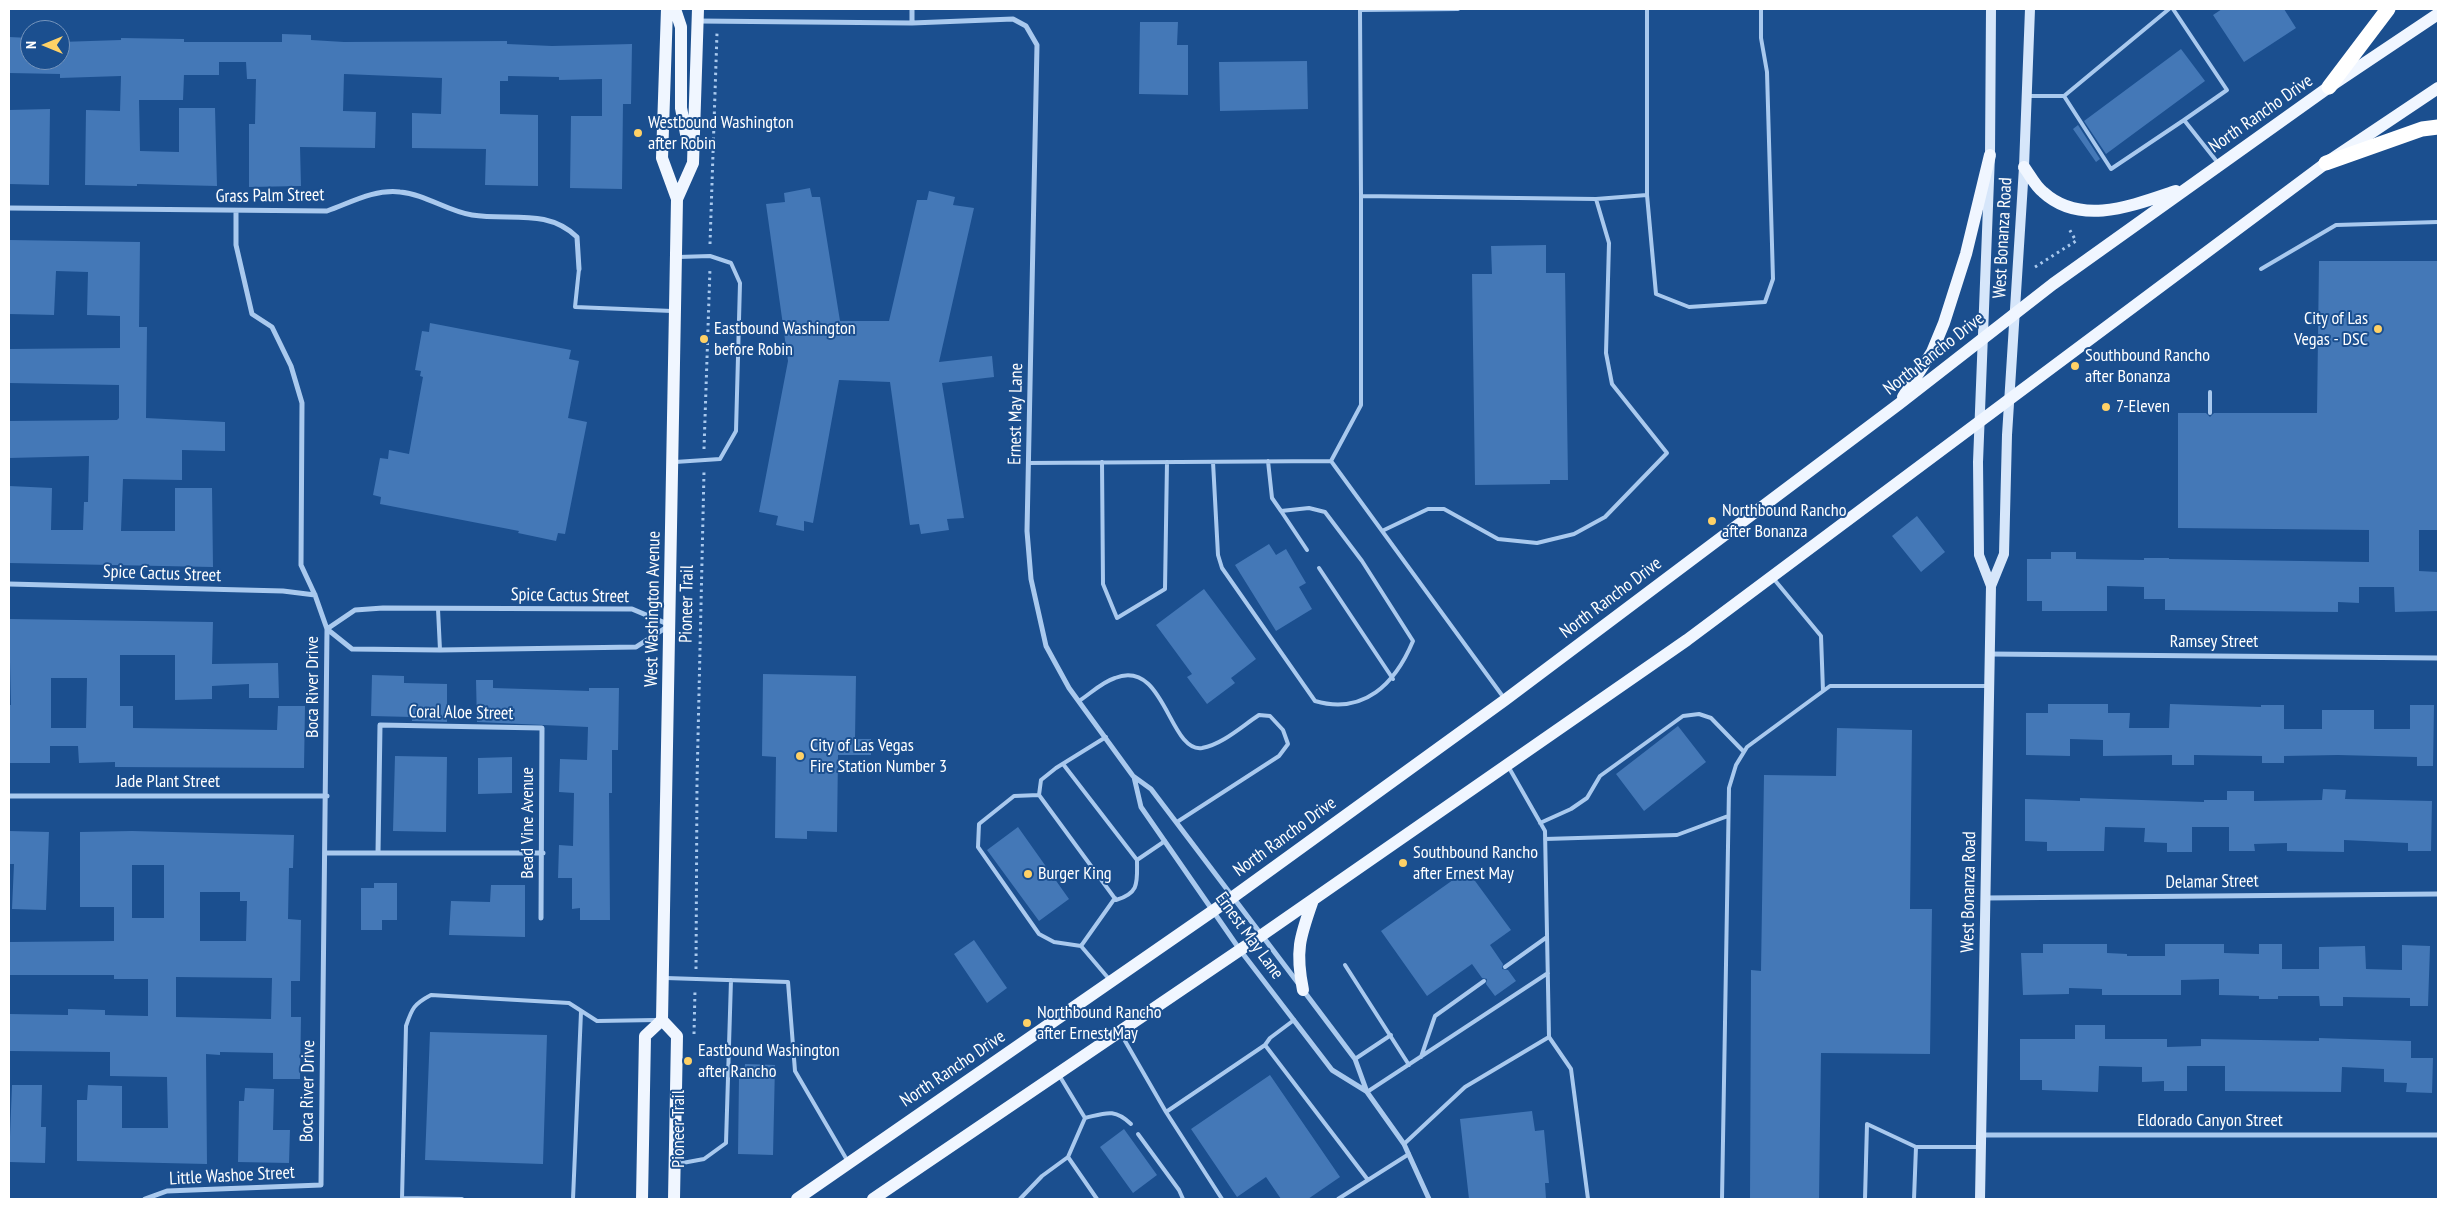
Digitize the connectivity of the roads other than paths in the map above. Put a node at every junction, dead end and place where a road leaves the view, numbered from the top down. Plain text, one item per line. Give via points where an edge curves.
1 (667, 9) edge
2 (675, 9) edge
3 (687, 9) edge
4 (912, 9) edge
5 (1458, 9) edge
6 (1646, 9) edge
7 (1761, 9) edge
8 (1991, 9) edge
9 (2030, 9) edge
10 (2171, 9) edge
11 (2388, 9) edge
12 (2438, 14) edge
13 (698, 15) edge
14 (912, 23) junction
15 (2329, 87) junction
16 (2438, 88) edge
17 (2027, 96) junction
18 (2064, 96) junction
19 (2184, 120) junction
20 (2438, 127) edge
21 (1990, 154) junction
22 (693, 163) junction
23 (2326, 163) junction
24 (2219, 165) junction
25 (2024, 168) junction
26 (2188, 187) junction
27 (1647, 194) junction
28 (1360, 196) junction
29 (677, 199) junction
30 (1596, 199) junction
31 (9, 208) edge
32 (236, 212) junction
33 (2438, 222) edge
34 (677, 257) junction
35 (579, 269) joint
36 (2261, 269) dead end
37 (676, 312) junction
38 (2015, 312) junction
39 (1984, 336) junction
40 (2210, 392) dead end
41 (2009, 400) junction
42 (1899, 404) junction
43 (2210, 413) dead end
44 (1980, 421) junction
45 (1268, 461) junction
46 (1331, 461) junction
47 (673, 462) junction
48 (1102, 462) junction
49 (1168, 462) junction
50 (1213, 462) junction
51 (1028, 463) junction
52 (1281, 511) junction
53 (1382, 531) junction
54 (1307, 550) dead end
55 (1319, 568) dead end
56 (1771, 576) junction
57 (9, 584) edge
58 (1990, 586) junction
59 (315, 595) junction
60 (438, 608) junction
61 (670, 625) junction
62 (327, 629) junction
63 (440, 650) junction
64 (1990, 654) junction
65 (2438, 658) edge
66 (1392, 679) junction
67 (1989, 686) junction
68 (1823, 692) junction
69 (1505, 700) junction
70 (1079, 701) junction
71 (542, 728) joint
72 (1106, 737) junction
73 (1744, 752) junction
74 (1063, 764) junction
75 (1507, 766) junction
76 (1133, 776) junction
77 (1039, 795) junction
78 (9, 796) edge
79 (327, 796) junction
80 (1728, 816) junction
81 (1177, 822) junction
82 (1540, 823) junction
83 (1545, 839) junction
84 (1165, 841) junction
85 (326, 853) junction
86 (378, 853) junction
87 (543, 853) junction
88 (1136, 860) junction
89 (2438, 894) edge
90 (1233, 897) junction
91 (1115, 898) junction
92 (1985, 898) junction
93 (1312, 900) junction
94 (1213, 911) junction
95 (541, 918) dead end
96 (1262, 935) junction
97 (1547, 937) junction
98 (1080, 946) junction
99 (1240, 950) junction
100 (1345, 965) dead end
101 (1505, 967) dead end
102 (1548, 974) junction
103 (662, 978) junction
104 (731, 980) junction
105 (1484, 981) dead end
106 (1112, 983) junction
107 (1303, 990) junction
108 (581, 1012) junction
109 (662, 1020) junction
110 (1294, 1020) junction
111 (1119, 1031) junction
112 (1391, 1035) junction
113 (1550, 1037) junction
114 (1265, 1044) junction
115 (1421, 1057) junction
116 (1355, 1059) junction
117 (1408, 1065) junction
118 (1058, 1073) junction
119 (1367, 1092) junction
120 (1166, 1112) junction
121 (1085, 1118) junction
122 (1131, 1124) dead end
123 (1138, 1134) dead end
124 (2438, 1134) edge
125 (1981, 1135) junction
126 (1404, 1144) junction
127 (1916, 1148) junction
128 (1981, 1148) junction
129 (1409, 1154) junction
130 (1068, 1157) junction
131 (848, 1162) junction
132 (674, 1164) junction
133 (1368, 1180) junction
134 (321, 1185) joint
135 (675, 1196) edge
136 (145, 1199) edge
137 (402, 1199) edge
138 (462, 1199) edge
139 (573, 1199) edge
140 (642, 1199) edge
141 (797, 1199) edge
142 (873, 1199) edge
143 (1020, 1199) edge
144 (1097, 1199) edge
145 (1183, 1199) edge
146 (1222, 1199) edge
147 (1338, 1199) edge
148 (1429, 1199) edge
149 (1588, 1199) edge
150 (1722, 1199) edge
151 (1865, 1199) edge
152 (1914, 1199) edge
153 (1980, 1199) edge

1 - 29 main road, West Washington Avenue via 662,158
2 - 22 main road via 681,27 681,108
3 - 13 main road
4 - 14 street
5 - 28 lane via 1360,10
6 - 27 lane
7 - 27 lane via 1761,38 1767,72 1773,279 1766,302 1689,307 1656,294
8 - 21 street, West Bonanza Road
9 - 17 street, West Bonanza Road
10 - 18 lane
10 - 19 lane via 2227,90
11 - 15 highway
12 - 15 main road, North Rancho Drive
13 - 14 street via 718,21
13 - 22 main road, West Washington Avenue
14 - 51 street, Ernest May Lane via 1013,19 1026,26 1037,44
15 - 24 main road, North Rancho Drive
16 - 23 main road
17 - 18 lane
17 - 25 street, West Bonanza Road
18 - 19 lane via 2111,170
19 - 24 lane
20 - 23 highway via 2422,129
21 - 39 street, West Bonanza Road
21 - 42 main road via 1966,254 1944,323 1932,352
22 - 29 main road, West Washington Avenue
23 - 41 main road
24 - 26 main road, North Rancho Drive
25 - 26 main road via 2042,192 2067,207 2080,210 2126,208
25 - 38 street, West Bonanza Road
26 - 38 main road, North Rancho Drive
27 - 30 lane
28 - 30 lane
28 - 46 lane via 1361,405
29 - 34 main road, West Washington Avenue
30 - 53 lane via 1609,243 1606,353 1612,384 1667,453 1605,518 1574,534 1537,543 1498,539 1444,509 1428,509
31 - 32 street, Grass Palm Street
32 - 35 street, Grass Palm Street via 327,212 375,193 400,192 472,215 549,219 565,225 577,237
32 - 59 street, Boca River Drive via 236,245 252,314 272,327 291,366 302,403 301,565
33 - 36 lane via 2336,225
34 - 37 main road, West Washington Avenue
34 - 47 lane via 710,256 731,263 740,283 736,431 720,458
35 - 37 lane via 575,307
37 - 47 main road, West Washington Avenue
38 - 39 main road, North Rancho Drive
38 - 41 street, West Bonanza Road
39 - 42 main road, North Rancho Drive
39 - 44 street, West Bonanza Road
40 - 43 lane
41 - 44 main road
41 - 58 street, West Bonanza Road via 2004,554
42 - 69 main road, North Rancho Drive
44 - 56 main road
44 - 58 street, West Bonanza Road via 1979,555
45 - 46 lane
45 - 50 lane
45 - 52 lane via 1272,498
46 - 53 lane
47 - 61 main road, West Washington Avenue
48 - 49 lane
48 - 49 lane via 1103,584 1117,618 1165,589
48 - 51 lane
49 - 50 lane
50 - 66 lane via 1218,555 1222,568 1315,701 1332,706 1353,704
51 - 70 street, Ernest May Lane via 1027,531 1038,614 1046,646
52 - 54 lane
52 - 66 lane via 1309,508 1325,512 1362,561 1413,641
53 - 69 lane
55 - 66 lane
56 - 68 lane via 1821,636
56 - 75 main road via 1687,640
57 - 59 street, Spice Cactus Street via 283,591
58 - 64 street, West Bonanza Road
59 - 62 street, Boca River Drive
60 - 61 street, Spice Cactus Street via 632,609
60 - 62 street, Spice Cactus Street via 354,610
60 - 63 lane
61 - 63 street via 636,647
61 - 103 main road, West Washington Avenue
62 - 63 street via 352,649
62 - 79 street, Boca River Drive
64 - 65 street, Ramsey Street
64 - 67 street, West Bonanza Road
67 - 68 lane via 1830,686
67 - 92 street, West Bonanza Road
68 - 73 lane
69 - 90 main road, North Rancho Drive
70 - 72 street, Ernest May Lane
70 - 81 lane via 1115,678 1132,675 1147,681 1188,744 1200,748 1219,741 1259,715 1270,716 1283,730 1288,744 1279,756
71 - 86 street, Coral Aloe Street via 380,725
71 - 87 street, Bead Vine Avenue
72 - 74 lane
72 - 76 street, Ernest May Lane
73 - 80 lane via 1729,788
73 - 82 lane via 1711,718 1699,714 1683,716 1600,776 1587,798
74 - 77 lane via 1041,780
74 - 88 lane
75 - 82 lane
75 - 93 main road
76 - 81 street, Ernest May Lane via 1152,789
76 - 84 street, Ernest May Lane via 1141,807
77 - 91 lane
77 - 98 lane via 1014,796 979,824 978,847 1040,934 1054,942
78 - 79 street, Jade Plant Street
79 - 85 street, Boca River Drive
80 - 83 lane via 1677,835
80 - 150 lane
81 - 90 street, Ernest May Lane
82 - 83 lane
83 - 97 lane
84 - 88 lane
84 - 94 street, Ernest May Lane
85 - 86 street
85 - 134 street, Boca River Drive
86 - 87 street
87 - 95 street, Bead Vine Avenue
88 - 91 lane via 1138,884 1130,896
89 - 92 street, Delamar Street
90 - 94 main road, North Rancho Drive
90 - 96 street, Ernest May Lane
91 - 98 lane
92 - 125 street, West Bonanza Road
93 - 96 main road
93 - 107 main road via 1299,948
94 - 99 street, Ernest May Lane
94 - 106 main road, North Rancho Drive
96 - 99 main road
96 - 107 street, Ernest May Lane
97 - 101 lane
97 - 102 lane
98 - 106 lane
99 - 110 street, Ernest May Lane
99 - 111 main road
100 - 112 lane
102 - 113 lane
102 - 115 lane
103 - 104 lane
103 - 109 main road, West Washington Avenue
104 - 131 lane via 788,982 795,1071
104 - 132 lane via 726,1143 704,1159
105 - 115 lane via 1435,1016
106 - 131 main road, North Rancho Drive
107 - 116 street, Ernest May Lane
108 - 109 lane via 597,1021
108 - 137 lane via 569,1003 431,996 412,1008 406,1026
108 - 139 lane
109 - 132 main road via 677,1036
109 - 140 main road via 645,1036
110 - 114 lane
110 - 119 street, Ernest May Lane via 1332,1070
111 - 118 main road
111 - 120 lane
112 - 116 lane
112 - 117 lane
113 - 126 lane via 1465,1087
113 - 149 lane via 1571,1069
114 - 120 lane
114 - 133 lane
115 - 117 lane
116 - 119 street, Ernest May Lane
117 - 119 lane
118 - 121 lane
118 - 142 main road
119 - 126 street, Ernest May Lane
120 - 146 lane
121 - 122 lane via 1113,1112
121 - 130 lane
123 - 145 lane
124 - 125 street, Eldorado Canyon Street
125 - 128 street, West Bonanza Road
126 - 129 street, Ernest May Lane
127 - 128 lane
127 - 151 lane via 1867,1124
127 - 152 lane
128 - 153 street, West Bonanza Road
129 - 133 lane
129 - 148 street, Ernest May Lane
130 - 143 lane via 1042,1176
130 - 144 lane
131 - 141 main road, North Rancho Drive
132 - 135 main road
133 - 147 lane
134 - 136 street, Little Washoe Street via 167,1191
137 - 138 lane

